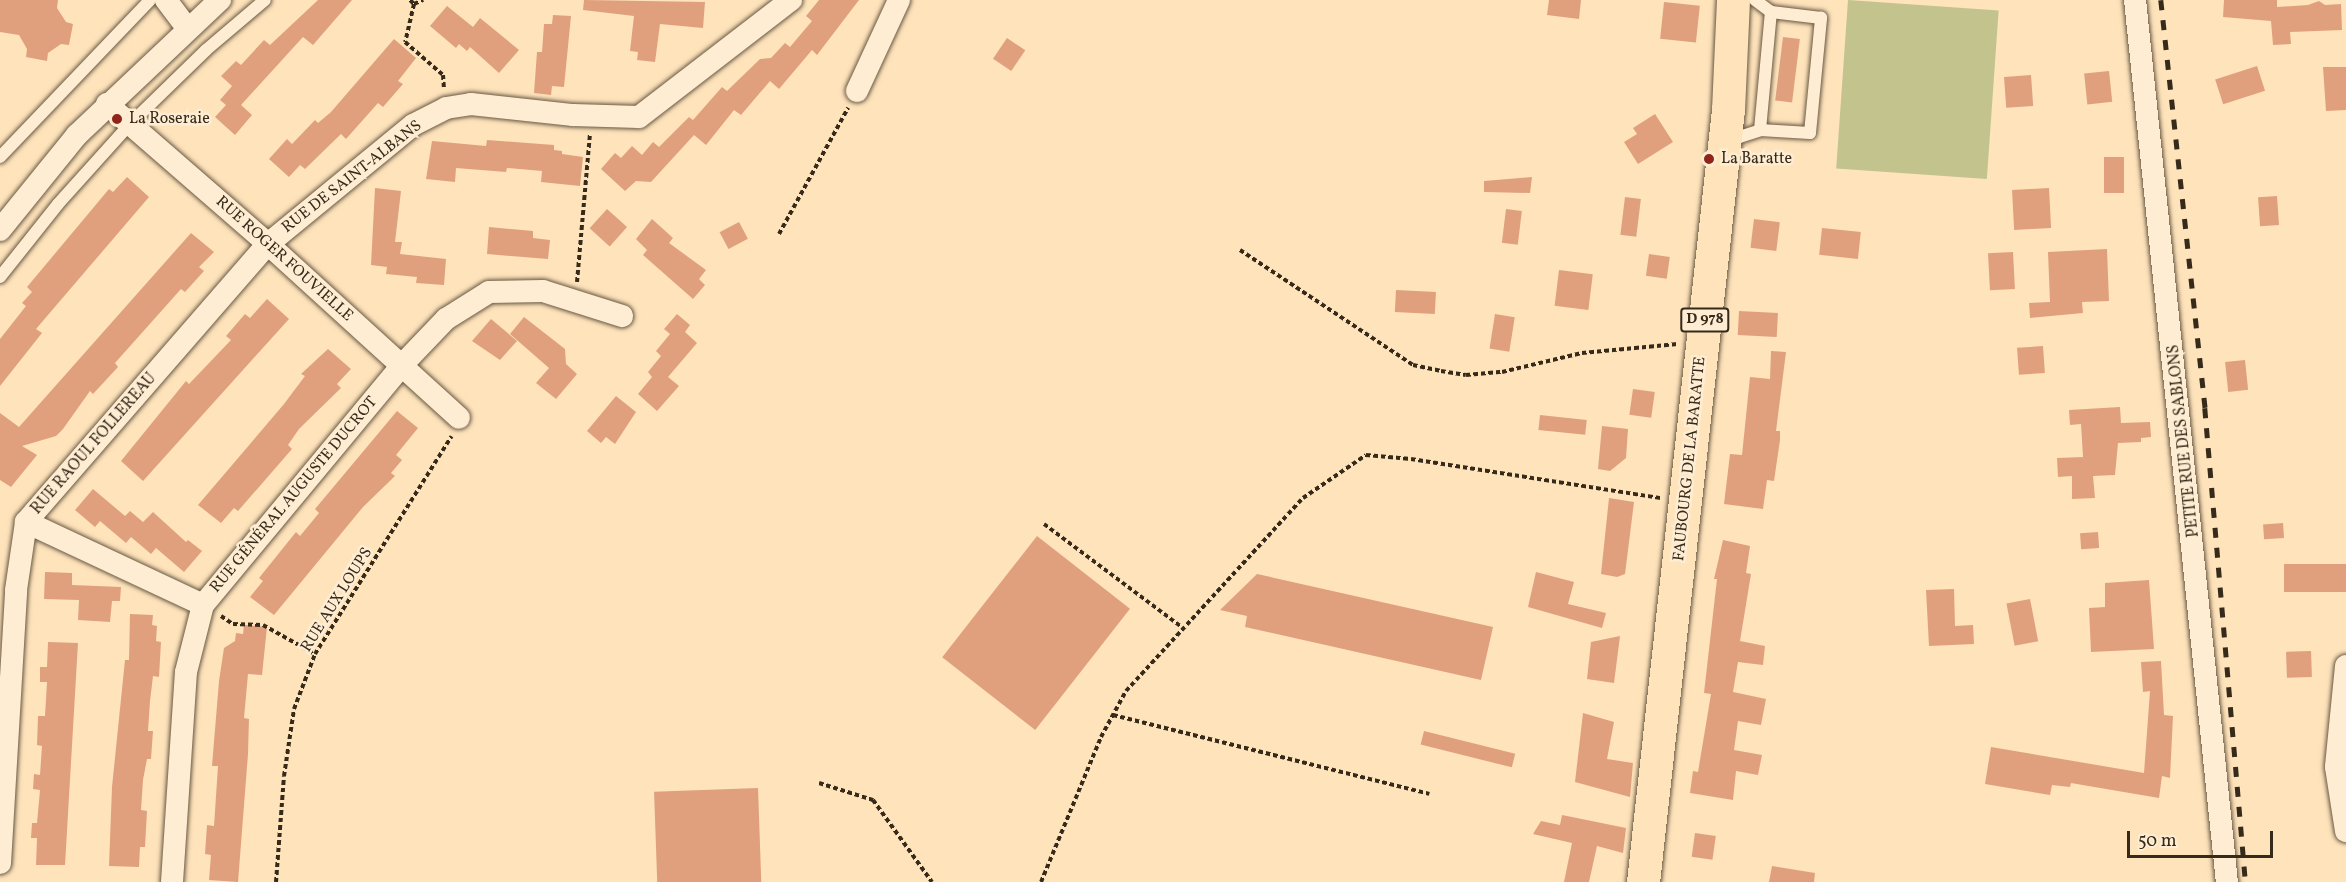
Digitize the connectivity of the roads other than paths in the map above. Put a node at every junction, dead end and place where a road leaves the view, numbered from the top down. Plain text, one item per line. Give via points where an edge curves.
1 (150, 0) edge
2 (166, 0) edge
3 (220, 0) edge
4 (265, 0) edge
5 (791, 0) edge
6 (899, 0) edge
7 (1733, 0) edge
8 (1755, 0) edge
9 (2136, 0) edge
10 (1771, 12) junction
11 (188, 29) junction
12 (857, 91) road end
13 (107, 104) junction
14 (130, 124) junction
15 (1760, 130) junction
16 (1724, 142) junction
17 (0, 157) edge
18 (0, 230) edge
19 (268, 244) junction
20 (0, 277) edge
21 (622, 316) dead end
22 (402, 364) junction
23 (459, 418) road end
24 (26, 522) junction
25 (203, 605) junction
26 (2346, 666) edge
27 (2346, 831) edge
28 (0, 862) edge
29 (172, 882) edge
30 (1643, 882) edge
31 (2227, 882) edge

1 - 17 lane
2 - 11 street
3 - 11 street
4 - 14 lane via 206,50
5 - 19 street, RUE DE SAINT-ALBANS via 639,117 471,104 446,108 413,124
6 - 12 street
7 - 16 main road, FAUBOURG DE LA BARATTE / D 978
8 - 10 lane
9 - 31 street, PETITE RUE DES SABLONS
10 - 15 lane
10 - 15 lane via 1821,18 1819,41 1810,133
11 - 13 street
13 - 14 street, RUE ROGER FOUVIELLE
13 - 18 street
14 - 19 street, RUE ROGER FOUVIELLE
14 - 20 lane via 58,204
15 - 16 lane
16 - 30 main road, FAUBOURG DE LA BARATTE / D 978
19 - 22 street, RUE ROGER FOUVIELLE
19 - 24 street, RUE RAOUL FOLLEREAU
21 - 22 street, RUE GÉNÉRAL AUGUSTE DUCROT via 543,291 489,292 446,319
22 - 23 street, RUE ROGER FOUVIELLE
22 - 25 street, RUE GÉNÉRAL AUGUSTE DUCROT
24 - 25 street
24 - 28 street, RUE RAOUL FOLLEREAU via 16,590
25 - 29 street, RUE GÉNÉRAL AUGUSTE DUCROT via 186,672
26 - 27 street via 2336,767

